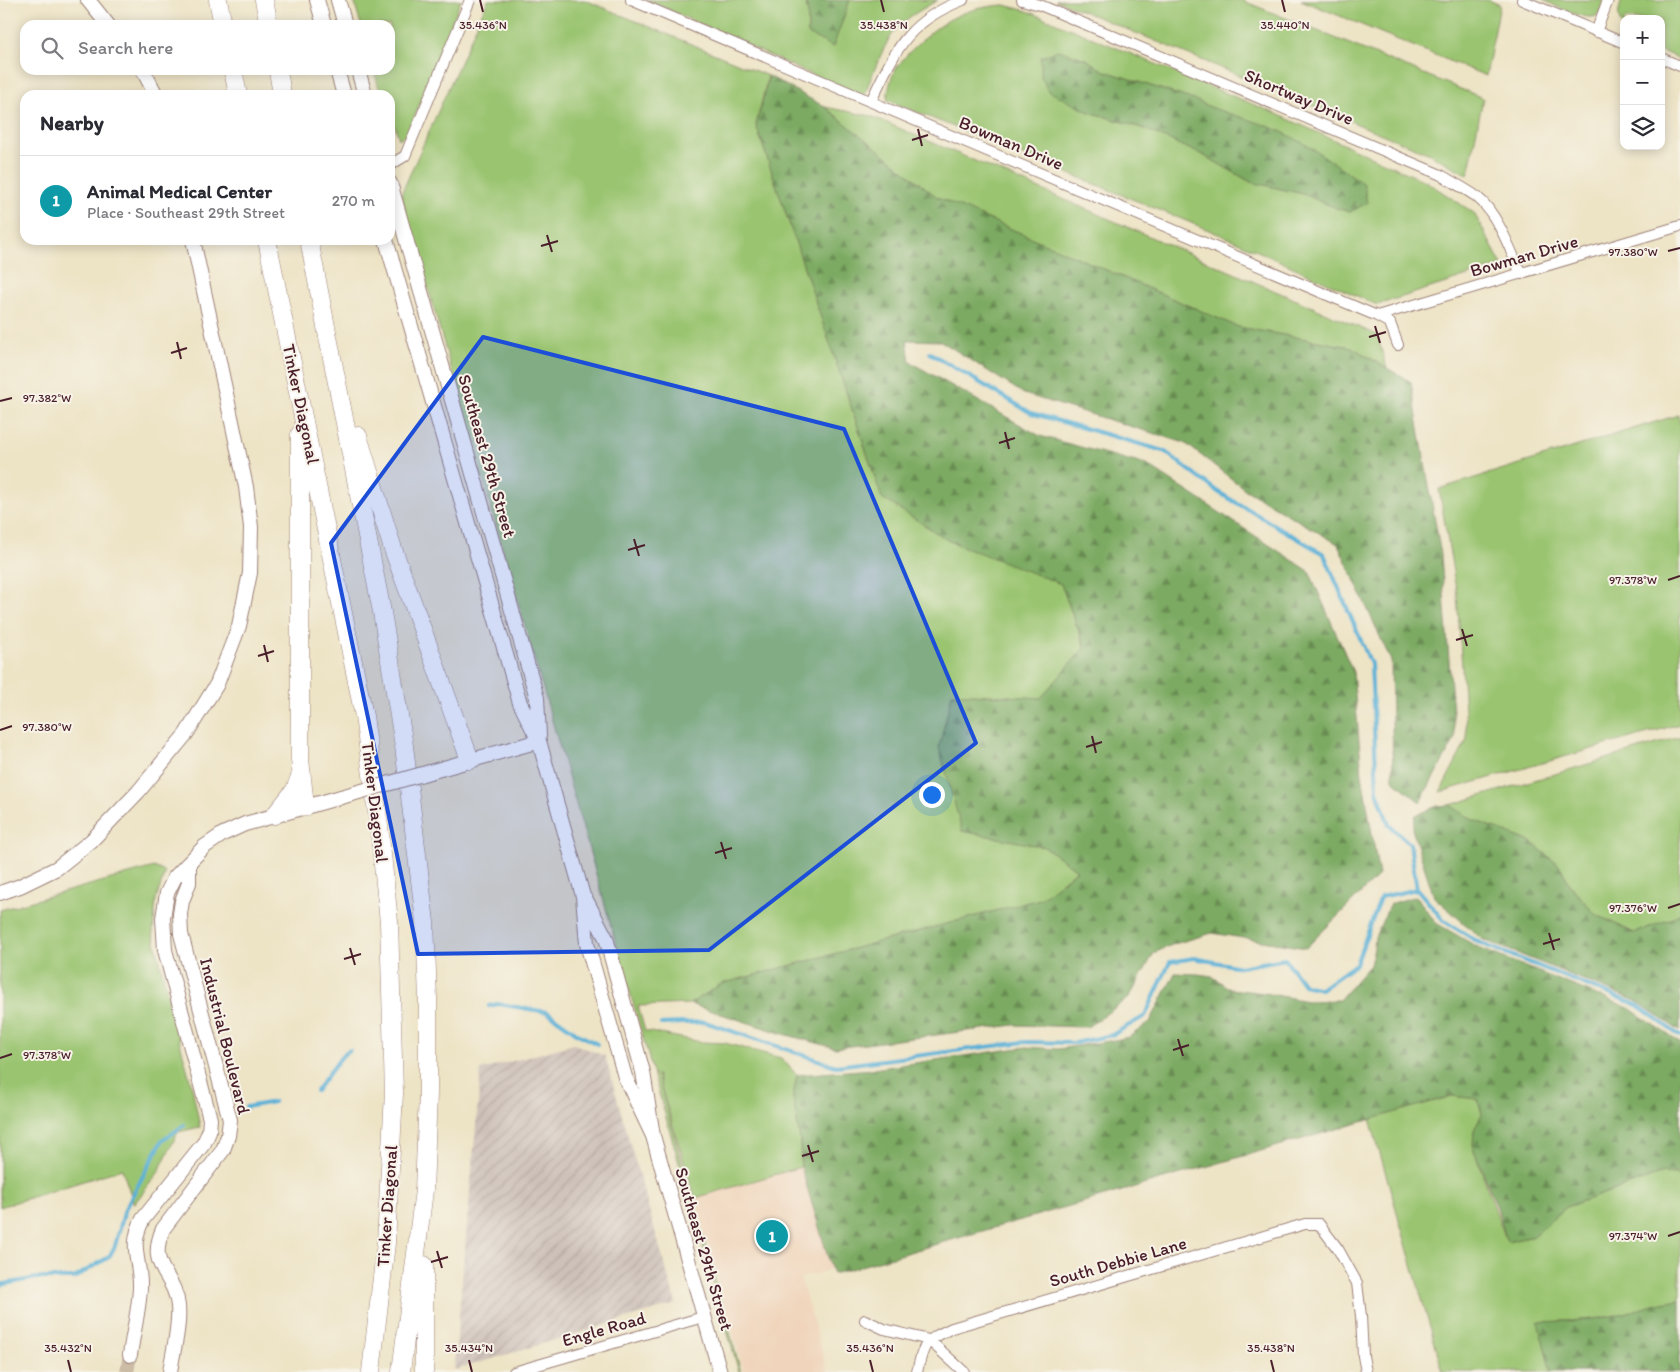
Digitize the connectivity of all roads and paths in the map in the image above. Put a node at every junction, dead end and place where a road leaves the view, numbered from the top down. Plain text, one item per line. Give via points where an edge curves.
1 (88, 0) edge
2 (218, 0) edge
3 (264, 0) edge
4 (317, 0) edge
5 (338, 0) edge
6 (470, 0) edge
7 (632, 0) edge
8 (963, 0) edge
9 (1022, 0) edge
10 (1522, 0) edge
11 (1608, 0) edge
12 (104, 20) edge
13 (222, 20) edge
14 (268, 20) edge
15 (323, 20) edge
16 (344, 20) edge
17 (1596, 32) junction
18 (1620, 41) edge
19 (1665, 60) edge
20 (1680, 66) edge
21 (146, 75) edge
22 (234, 75) edge
23 (279, 75) edge
24 (338, 75) edge
25 (359, 75) edge
26 (153, 90) edge
27 (237, 90) edge
28 (281, 90) edge
29 (343, 90) edge
30 (364, 90) edge
31 (871, 101) junction
32 (395, 161) edge
33 (395, 201) edge
34 (1680, 226) edge
35 (194, 245) edge
36 (268, 245) edge
37 (310, 245) edge
38 (387, 245) edge
39 (1521, 274) junction
40 (1377, 316) junction
41 (328, 342) junction
42 (1398, 345) dead end
43 (300, 403) junction
44 (539, 740) junction
45 (470, 760) junction
46 (301, 773) junction
47 (304, 807) junction
48 (275, 815) junction
49 (189, 864) junction
50 (0, 893) edge
51 (583, 896) junction
52 (204, 1024) junction
53 (186, 1028) junction
54 (653, 1136) junction
55 (424, 1190) junction
56 (703, 1317) junction
57 (865, 1320) dead end
58 (376, 1333) junction
59 (929, 1340) junction
60 (130, 1355) tunnel mouth
61 (170, 1372) edge
62 (363, 1372) edge
63 (371, 1372) edge
64 (402, 1372) edge
65 (424, 1372) edge
66 (514, 1372) edge
67 (720, 1372) edge
68 (916, 1372) edge
69 (964, 1372) edge
70 (1366, 1372) edge

1 - 12 main road
2 - 13 highway
3 - 14 highway
4 - 15 main road
5 - 16 main road
6 - 32 street via 404,156
7 - 31 street, Bowman Drive
8 - 31 street via 942,8 917,25 895,52
9 - 39 street, Shortway Drive via 1441,175 1478,198 1506,239
10 - 17 street
11 - 17 street
17 - 18 street
19 - 20 street
21 - 26 main road
22 - 27 highway
23 - 28 highway
24 - 29 main road
25 - 30 main road
31 - 40 street, Bowman Drive
33 - 44 main road, Southeast 29th Street via 537,698
34 - 39 street, Bowman Drive
35 - 50 main road via 246,487 251,527 250,573 239,626 218,684 186,734 138,792 91,841 57,868
36 - 43 highway, Tinker Diagonal
37 - 41 highway, Tinker Diagonal
38 - 44 main road, Southeast 29th Street via 520,703
39 - 40 street, Bowman Drive
40 - 42 street, Bowman Drive via 1390,323
41 - 45 highway via 393,549
41 - 55 highway, Tinker Diagonal via 382,612 403,737 425,922 428,1094
43 - 46 highway
43 - 58 highway, Tinker Diagonal via 364,716 389,922 394,1093 387,1234
44 - 45 main road, Industrial Boulevard
44 - 51 main road, Southeast 29th Street
45 - 47 main road, Industrial Boulevard, bridge
46 - 47 highway
46 - 48 highway via 295,790
47 - 48 main road, Industrial Boulevard
48 - 49 main road, Industrial Boulevard via 223,834 204,847
49 - 52 main road, Industrial Boulevard via 180,914 181,934
49 - 53 main road, Industrial Boulevard via 175,877 167,893 163,918 165,950
51 - 54 main road, Southeast 29th Street via 606,938 643,1072
51 - 54 main road, Southeast 29th Street via 587,944 625,1077
52 - 53 main road
52 - 61 main road, Industrial Boulevard via 230,1120 223,1150 158,1240 161,1268 178,1304
53 - 60 main road, Industrial Boulevard via 210,1119 209,1132 138,1229 135,1253 140,1288
54 - 56 main road, Southeast 29th Street
55 - 64 highway, Tinker Diagonal
55 - 65 highway
56 - 66 street, Engle Road
56 - 67 main road, Southeast 29th Street
57 - 59 street via 884,1329
58 - 62 highway
58 - 63 highway, Tinker Diagonal
59 - 68 street
59 - 69 street
59 - 70 street, South Debbie Lane via 952,1328 1305,1224 1319,1224 1357,1283

